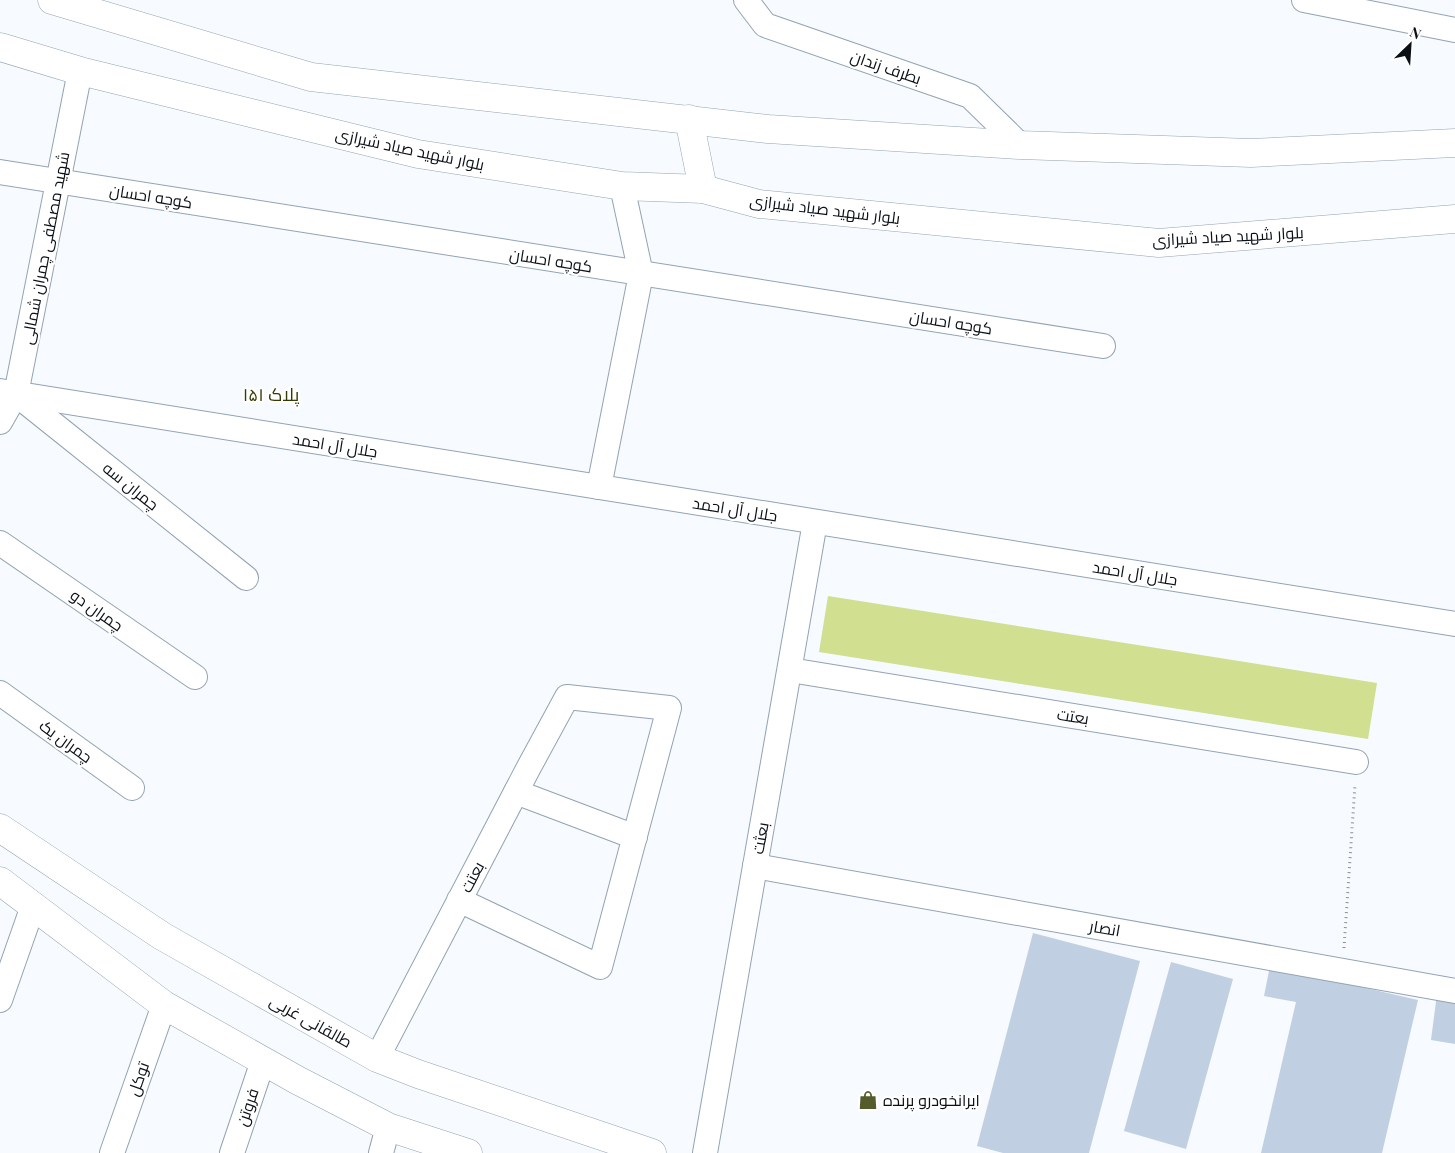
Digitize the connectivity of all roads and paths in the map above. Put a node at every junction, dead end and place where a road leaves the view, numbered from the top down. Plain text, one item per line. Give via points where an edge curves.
1 (52, 0) edge
2 (746, 0) edge
3 (1304, 0) edge
4 (1455, 30) edge
5 (0, 47) edge
6 (80, 71) junction
7 (689, 119) junction
8 (1455, 142) edge
9 (1020, 145) junction
10 (0, 172) edge
11 (58, 181) junction
12 (622, 186) junction
13 (703, 189) junction
14 (1455, 219) edge
15 (640, 274) junction
16 (1103, 346) dead end
17 (8, 392) edge
18 (0, 422) edge
19 (599, 487) junction
20 (815, 522) junction
21 (0, 543) edge
22 (246, 578) dead end
23 (1455, 624) edge
24 (790, 670) junction
25 (195, 678) dead end
26 (0, 693) edge
27 (1356, 762) joint
28 (132, 788) dead end
29 (516, 792) junction
30 (0, 828) edge
31 (635, 837) junction
32 (755, 866) junction
33 (0, 881) edge
34 (459, 900) junction
35 (33, 906) junction
36 (1342, 971) junction
37 (1455, 991) edge
38 (0, 1000) edge
39 (164, 1005) junction
40 (377, 1058) junction
41 (263, 1062) junction
42 (388, 1127) junction
43 (112, 1153) edge
44 (232, 1153) edge
45 (381, 1153) edge
46 (468, 1153) edge
47 (652, 1153) edge
48 (705, 1153) edge

1 - 7 main road via 311,76
2 - 9 street, بطرف زندان via 766,25 970,96
3 - 4 street
5 - 6 main road, بلوار شهید صیاد شیرازی
6 - 11 street, شهید مصطفی چمران شمالی
6 - 12 main road, بلوار شهید صیاد شیرازی via 418,154
7 - 9 main road via 768,128
7 - 13 main road
8 - 9 main road via 1250,153
10 - 11 street, کوچه احسان
11 - 15 street, کوچه احسان
11 - 17 street, شهید مصطفی چمران شمالی
12 - 13 main road, بلوار شهید صیاد شیرازی
12 - 15 street
13 - 14 main road, بلوار شهید صیاد شیرازی via 759,204 1159,243
15 - 16 street, کوچه احسان
15 - 19 street
17 - 18 street, شهید مصطفی چمران شمالی
17 - 19 street, جلال آل احمد
17 - 22 street, چمران سه
19 - 20 street, جلال آل احمد
20 - 23 street, جلال آل احمد
20 - 24 street, بعثت
21 - 25 street, چمران دو
24 - 27 street, بعتت
24 - 32 street, بعثت
26 - 28 street, چمران یک
27 - 36 path
29 - 31 street
29 - 31 street, بعتت via 567,697 669,708
29 - 34 street, بعتت
30 - 40 main road, طالقانی غربی via 162,936
31 - 34 street via 600,967
32 - 36 street, انصار
32 - 48 street, بعثت
33 - 35 main road
34 - 40 street, بعتت
35 - 38 street
35 - 39 main road
36 - 37 street, انصار
39 - 41 main road
39 - 43 street, توکل
40 - 47 main road, طالقانی غربی
41 - 42 main road
41 - 44 street, فروتن
42 - 45 street
42 - 46 main road

